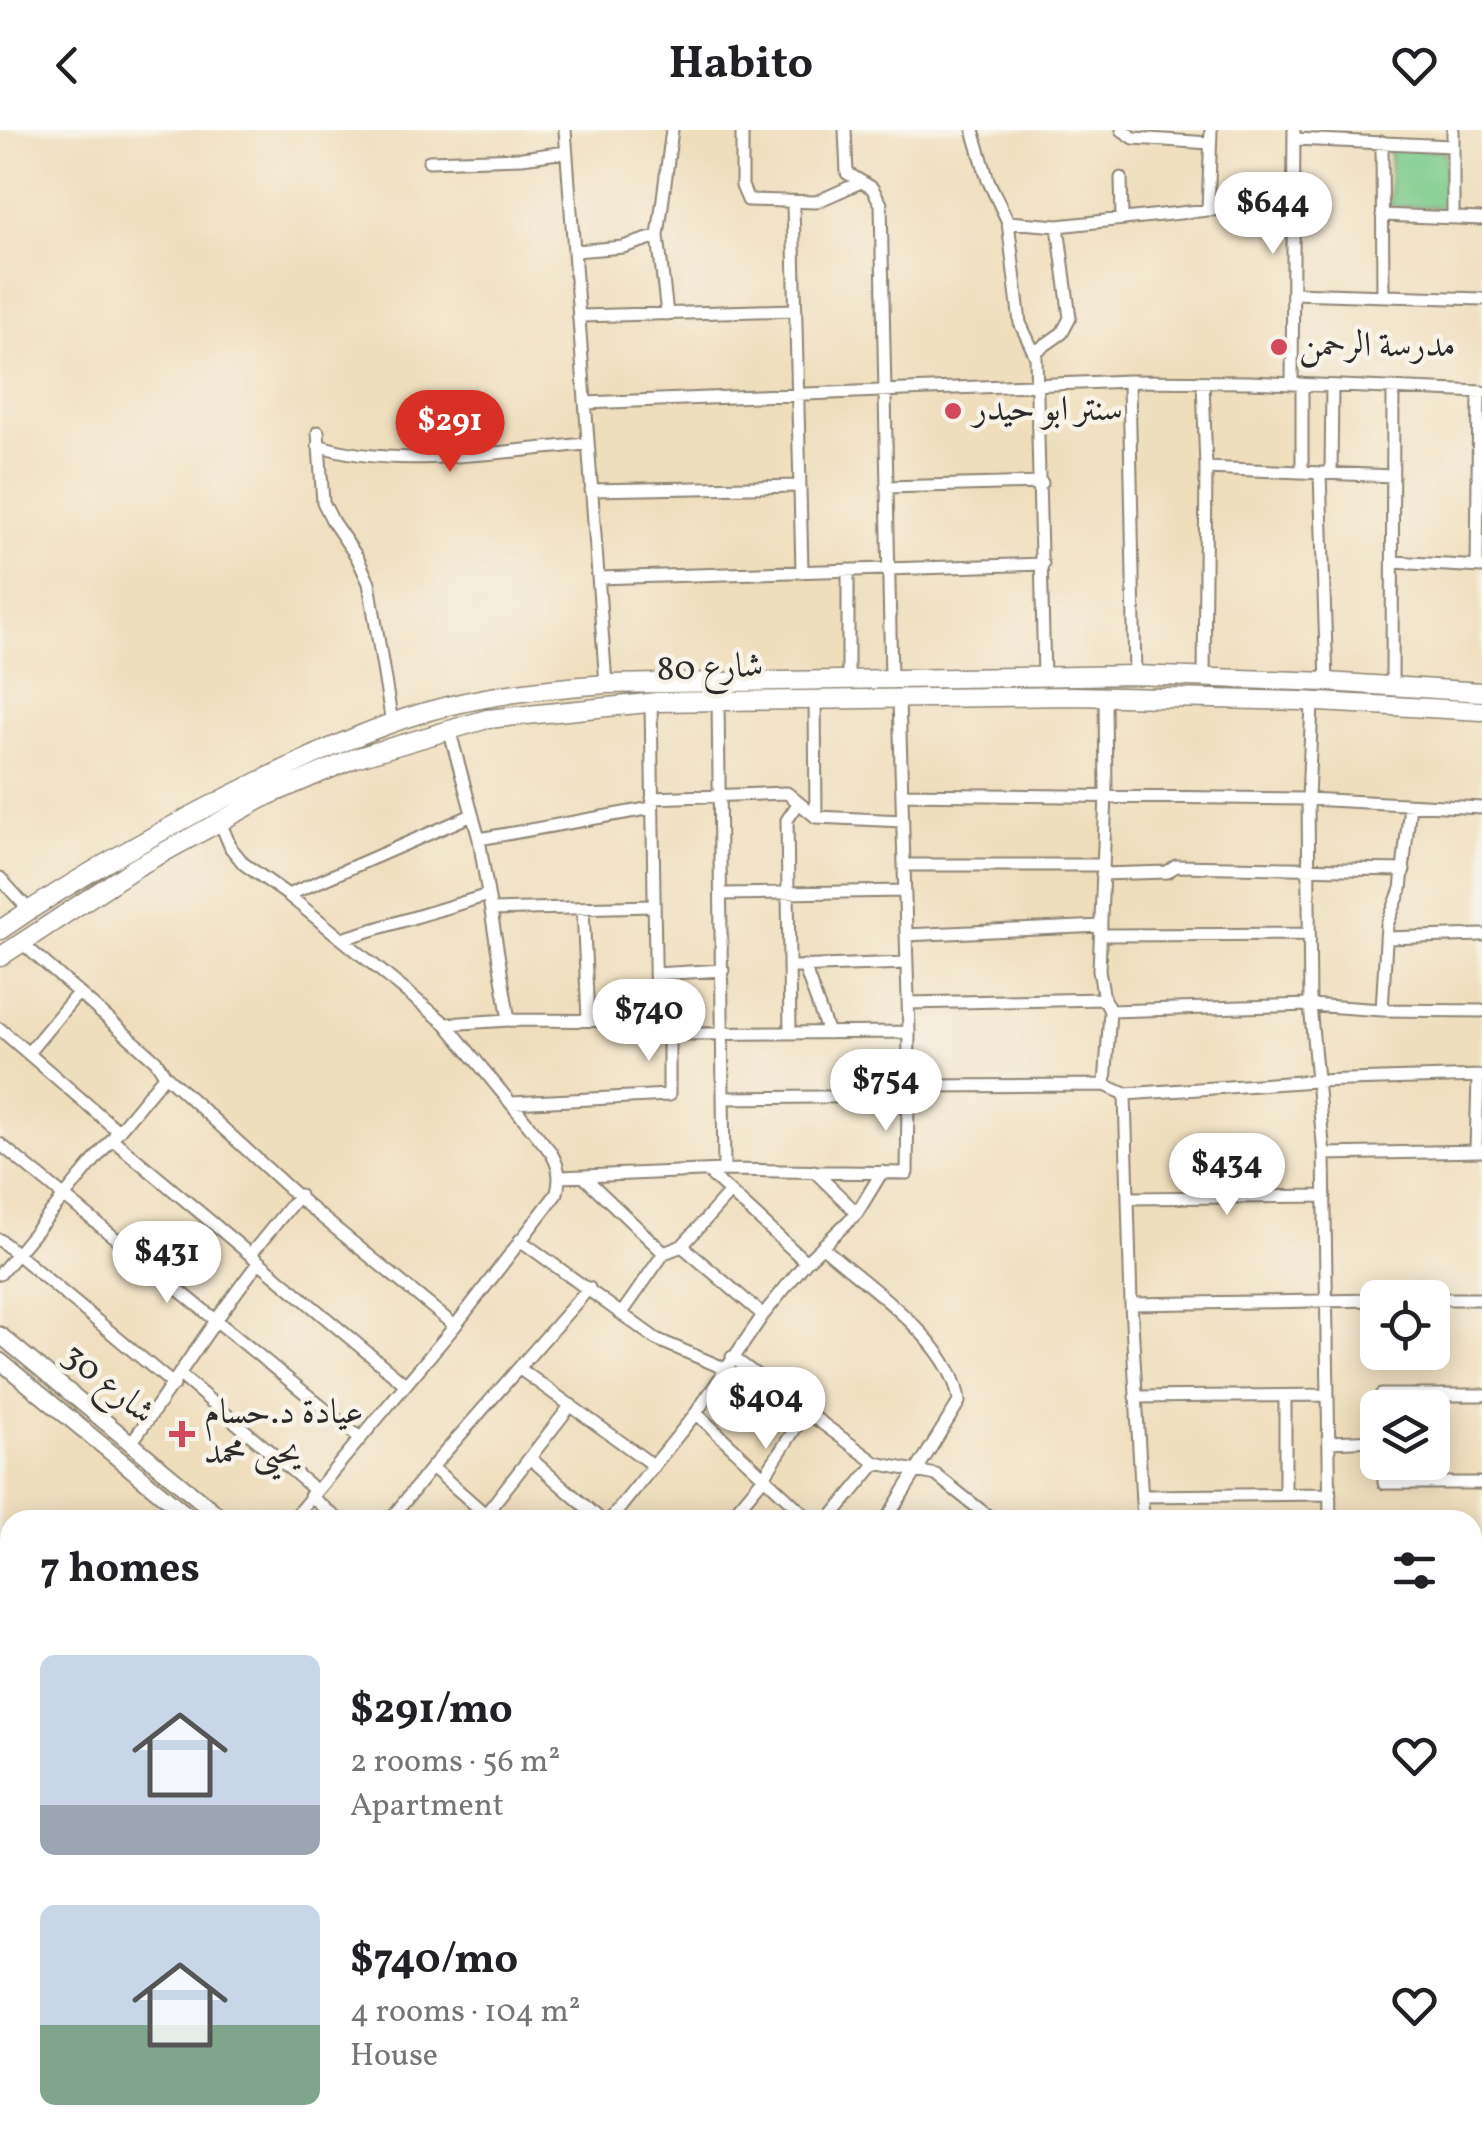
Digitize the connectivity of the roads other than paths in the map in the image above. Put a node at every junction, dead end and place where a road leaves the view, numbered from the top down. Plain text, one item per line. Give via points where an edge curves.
1 (565, 130) edge
2 (672, 130) edge
3 (742, 130) edge
4 (844, 130) edge
5 (973, 130) edge
6 (1122, 130) edge
7 (1452, 130) edge
8 (1294, 134) edge
9 (1210, 136) edge
10 (1382, 142) junction
11 (1452, 146) junction
12 (566, 152) junction
13 (429, 162) dead end
14 (1122, 178) dead end
15 (862, 182) junction
16 (793, 204) junction
17 (1295, 207) junction
18 (1208, 210) junction
19 (1382, 214) junction
20 (1122, 218) junction
21 (1453, 218) junction
22 (1482, 218) edge
23 (1008, 222) junction
24 (1058, 226) junction
25 (658, 236) junction
26 (575, 251) junction
27 (1292, 293) junction
28 (1383, 296) junction
29 (1482, 299) edge
30 (796, 310) junction
31 (667, 314) junction
32 (580, 316) junction
33 (1035, 352) junction
34 (1128, 382) junction
35 (1203, 382) junction
36 (1037, 384) junction
37 (1297, 384) junction
38 (1332, 386) junction
39 (1393, 388) junction
40 (1481, 392) edge
41 (883, 393) junction
42 (798, 395) junction
43 (586, 404) junction
44 (588, 444) junction
45 (1206, 468) junction
46 (1302, 472) junction
47 (1326, 473) junction
48 (1393, 476) junction
49 (1042, 483) junction
50 (800, 486) junction
51 (886, 486) junction
52 (590, 490) junction
53 (1392, 562) junction
54 (1043, 564) junction
55 (1479, 566) edge
56 (888, 569) junction
57 (848, 570) junction
58 (802, 571) junction
59 (598, 578) junction
60 (1136, 675) junction
61 (1020, 676) junction
62 (1044, 676) junction
63 (1069, 676) junction
64 (1204, 677) junction
65 (891, 678) junction
66 (848, 679) junction
67 (1327, 682) junction
68 (606, 684) junction
69 (1392, 688) junction
70 (1482, 692) edge
71 (1072, 696) junction
72 (1104, 696) junction
73 (1021, 697) junction
74 (815, 699) junction
75 (898, 699) junction
76 (718, 700) junction
77 (650, 703) junction
78 (1312, 703) junction
79 (1482, 711) edge
80 (392, 723) junction
81 (448, 730) junction
82 (902, 794) junction
83 (720, 795) junction
84 (1106, 795) junction
85 (1308, 799) junction
86 (652, 803) junction
87 (798, 804) junction
88 (1410, 805) junction
89 (1482, 808) edge
90 (472, 814) junction
91 (816, 817) junction
92 (903, 821) junction
93 (220, 822) junction
94 (479, 839) junction
95 (904, 865) junction
96 (1310, 868) junction
97 (1102, 869) junction
98 (1404, 870) junction
99 (0, 878) edge
100 (905, 891) junction
101 (789, 893) junction
102 (488, 894) junction
103 (722, 894) junction
104 (288, 895) junction
105 (654, 906) junction
106 (583, 908) junction
107 (29, 910) junction
108 (490, 910) junction
109 (0, 930) edge
110 (1102, 930) junction
111 (1309, 934) junction
112 (906, 935) junction
113 (1482, 935) edge
114 (1386, 938) junction
115 (342, 939) junction
116 (21, 942) junction
117 (0, 957) edge
118 (906, 964) junction
119 (804, 966) junction
120 (790, 967) junction
121 (723, 970) junction
122 (655, 974) junction
123 (78, 993) junction
124 (1104, 998) junction
125 (908, 1003) junction
126 (1310, 1004) junction
127 (1382, 1010) junction
128 (1482, 1010) edge
129 (1110, 1012) junction
130 (588, 1019) junction
131 (509, 1020) junction
132 (656, 1021) junction
133 (446, 1024) junction
134 (0, 1029) edge
135 (908, 1032) junction
136 (724, 1033) junction
137 (790, 1033) junction
138 (828, 1033) junction
139 (670, 1034) junction
140 (28, 1054) junction
141 (165, 1075) junction
142 (1480, 1077) edge
143 (1315, 1080) junction
144 (1105, 1085) junction
145 (908, 1091) junction
146 (1125, 1094) junction
147 (724, 1098) junction
148 (512, 1103) junction
149 (115, 1135) junction
150 (0, 1144) edge
151 (1479, 1151) edge
152 (1324, 1154) junction
153 (724, 1170) junction
154 (707, 1171) junction
155 (814, 1171) junction
156 (882, 1172) junction
157 (560, 1178) junction
158 (584, 1178) junction
159 (730, 1192) junction
160 (66, 1195) junction
161 (300, 1195) junction
162 (1325, 1196) junction
163 (1128, 1198) junction
164 (857, 1213) junction
165 (0, 1240) edge
166 (520, 1240) junction
167 (682, 1246) junction
168 (824, 1248) junction
169 (17, 1254) junction
170 (664, 1254) junction
171 (255, 1258) junction
172 (806, 1262) junction
173 (0, 1274) edge
174 (590, 1288) junction
175 (1450, 1299) edge
176 (1482, 1299) edge
177 (1328, 1300) junction
178 (1360, 1300) edge
179 (1130, 1304) junction
180 (622, 1313) junction
181 (763, 1315) junction
182 (214, 1319) junction
183 (455, 1326) junction
184 (0, 1335) edge
185 (0, 1361) edge
186 (729, 1363) junction
187 (520, 1369) junction
188 (177, 1380) junction
189 (405, 1384) junction
190 (1328, 1395) junction
191 (1450, 1395) edge
192 (1482, 1395) edge
193 (1285, 1396) junction
194 (1136, 1398) junction
195 (571, 1405) junction
196 (806, 1412) junction
197 (696, 1414) junction
198 (360, 1438) junction
199 (1360, 1441) edge
200 (1329, 1442) junction
201 (131, 1443) junction
202 (530, 1458) junction
203 (876, 1463) junction
204 (654, 1466) junction
205 (432, 1467) junction
206 (916, 1471) junction
207 (763, 1478) junction
208 (1384, 1480) edge
209 (1482, 1484) edge
210 (313, 1493) junction
211 (1284, 1494) junction
212 (1330, 1494) junction
213 (1144, 1496) junction
214 (202, 1501) junction
215 (181, 1510) edge
216 (196, 1510) edge
217 (211, 1510) edge
218 (300, 1510) edge
219 (329, 1510) edge
220 (398, 1510) edge
221 (478, 1510) edge
222 (492, 1510) edge
223 (590, 1510) edge
224 (618, 1510) edge
225 (736, 1510) edge
226 (799, 1510) edge
227 (837, 1510) edge
228 (892, 1510) edge
229 (981, 1510) edge
230 (1143, 1510) edge
231 (1330, 1510) edge

1 - 12 street
2 - 25 street
3 - 16 street via 744,196
4 - 15 street via 846,169
5 - 23 street
6 - 9 street via 1134,138
7 - 11 street
8 - 10 street
8 - 17 street
9 - 18 street
10 - 11 street
10 - 19 street
11 - 21 street
12 - 13 street
12 - 26 street
14 - 20 street
15 - 16 street via 823,200
15 - 41 street via 881,204
16 - 30 street
17 - 18 street
17 - 27 street
18 - 20 street
19 - 21 street
19 - 28 street
20 - 24 street
21 - 22 street
23 - 24 street
23 - 33 street via 1020,324
24 - 33 street via 1070,318 1062,333
25 - 26 street
25 - 31 street
26 - 32 street
27 - 28 street
27 - 37 street
28 - 29 street
30 - 31 street
30 - 42 street
31 - 32 street
32 - 43 street
33 - 36 street
34 - 35 street
34 - 36 street
34 - 60 street
35 - 37 street
35 - 45 street
36 - 41 street
36 - 49 street
37 - 38 street
37 - 46 street
38 - 39 street
38 - 47 street
39 - 40 street
39 - 48 street
40 - 55 street
41 - 42 street
41 - 51 street
42 - 43 street
42 - 50 street
43 - 44 street
44 - 52 street
44 - 80 street via 398,458 358,456 318,438 323,502 369,583
45 - 46 street
45 - 64 street
46 - 47 street
47 - 48 street
47 - 67 street
48 - 53 street
49 - 51 street
49 - 54 street
50 - 52 street
50 - 58 street
51 - 56 street
52 - 59 street
53 - 55 street
53 - 69 street
54 - 56 street
54 - 62 street
56 - 57 street
56 - 65 street
57 - 58 street
57 - 66 street
58 - 59 street
59 - 68 street
60 - 63 main road, شارع 80
60 - 64 main road, شارع 80
61 - 62 main road, شارع 80
61 - 65 main road, شارع 80
61 - 73 main road via 1029,686
62 - 63 main road, شارع 80
63 - 71 main road via 1062,684
64 - 67 main road, شارع 80
65 - 66 main road, شارع 80
66 - 68 main road, شارع 80
67 - 69 main road, شارع 80
68 - 80 main road, شارع 80 via 466,702
69 - 70 main road, شارع 80
71 - 72 main road, شارع 80
71 - 73 main road, شارع 80
72 - 78 main road, شارع 80
72 - 84 street
73 - 75 main road, شارع 80
74 - 75 main road, شارع 80
74 - 76 main road, شارع 80
74 - 91 street
75 - 82 street
76 - 77 main road, شارع 80
76 - 83 street
77 - 81 main road, شارع 80 via 487,719
77 - 86 street
78 - 79 main road, شارع 80
78 - 85 street
80 - 107 main road, شارع 80 via 206,807
81 - 90 street
81 - 93 main road, شارع 80 via 355,758
82 - 84 street
82 - 92 street
83 - 86 street
83 - 87 street via 787,793
83 - 103 street
84 - 85 street
84 - 97 street
85 - 88 street
85 - 96 street
86 - 94 street
86 - 105 street
87 - 91 street
87 - 101 street via 787,820
88 - 89 street
88 - 98 street
90 - 94 street
90 - 104 street
91 - 92 street
92 - 95 street
93 - 104 street via 244,864
93 - 116 main road, شارع 80
94 - 102 street
95 - 97 street
95 - 100 street
96 - 97 street
96 - 98 street
96 - 111 street
97 - 110 street
98 - 114 street
99 - 107 street
100 - 101 street
100 - 112 street
101 - 103 street
101 - 120 street
102 - 108 street
102 - 115 street
103 - 121 street
104 - 115 street
105 - 106 street
105 - 122 street
106 - 108 street
106 - 130 street
107 - 109 main road, شارع 80
108 - 131 street
110 - 111 street
110 - 112 street
110 - 124 street
111 - 126 street
112 - 118 street
113 - 114 street
114 - 127 street
115 - 133 street
116 - 117 main road, شارع 80
116 - 123 street
118 - 119 street
118 - 125 street
119 - 120 street
119 - 138 street
120 - 137 street
121 - 122 street
121 - 136 street
122 - 132 street
123 - 140 street
123 - 141 street
124 - 125 street
124 - 129 street
125 - 135 street
126 - 127 street
126 - 129 street
126 - 143 street
127 - 128 street
129 - 144 street
130 - 131 street
130 - 132 street
131 - 133 street
132 - 139 street
133 - 148 street
134 - 140 street
135 - 138 street
135 - 145 street
136 - 137 street
136 - 139 street
136 - 147 street
137 - 138 street
139 - 148 street via 669,1095
140 - 149 street
141 - 149 street
141 - 161 street
142 - 143 street
142 - 151 street
143 - 146 street
143 - 152 street
144 - 145 street
144 - 146 street
145 - 147 street
145 - 156 street via 906,1172
146 - 163 street
147 - 153 street
148 - 157 street via 558,1163
149 - 160 street
149 - 171 street
150 - 160 street
151 - 152 street
152 - 162 street
153 - 154 street
153 - 155 street
154 - 158 street
154 - 159 street
155 - 156 street
155 - 164 street
156 - 164 street
157 - 158 street
157 - 166 street via 557,1193
158 - 170 street
159 - 167 street
159 - 172 street
160 - 169 street
160 - 182 street
161 - 171 street
161 - 183 street
162 - 163 street
162 - 177 street
163 - 179 street
164 - 168 street
165 - 169 street
166 - 174 street
166 - 183 street
167 - 170 street
167 - 181 street
168 - 172 street
168 - 206 street via 935,1345 958,1383 959,1402
169 - 173 street
169 - 188 street
170 - 180 street
171 - 182 street
171 - 189 street
172 - 181 street
174 - 180 street
174 - 187 street
175 - 176 street
177 - 178 street
177 - 179 street
177 - 190 street
179 - 194 street
180 - 186 street via 656,1338
181 - 186 street
182 - 188 street
182 - 198 street
183 - 189 street
184 - 201 street, شارع 30
185 - 215 street, شارع 30
186 - 196 street
186 - 197 street
187 - 195 street
187 - 205 street
188 - 201 street
188 - 210 street
189 - 198 street
190 - 193 street
190 - 200 street
191 - 192 street
193 - 194 street
193 - 211 street
194 - 213 street
195 - 202 street
195 - 204 street
196 - 203 street
196 - 207 street
197 - 204 street
197 - 207 street
198 - 210 street
199 - 200 street
200 - 212 street
201 - 214 street, شارع 30
202 - 222 street
202 - 223 street
203 - 206 street
203 - 227 street
204 - 224 street
205 - 220 street
205 - 221 street
206 - 228 street
206 - 229 street via 936,1476
207 - 225 street
207 - 226 street
208 - 209 street
210 - 218 street
210 - 219 street
211 - 212 street
211 - 213 street
212 - 231 street
213 - 230 street
214 - 216 street
214 - 217 street, شارع 30

